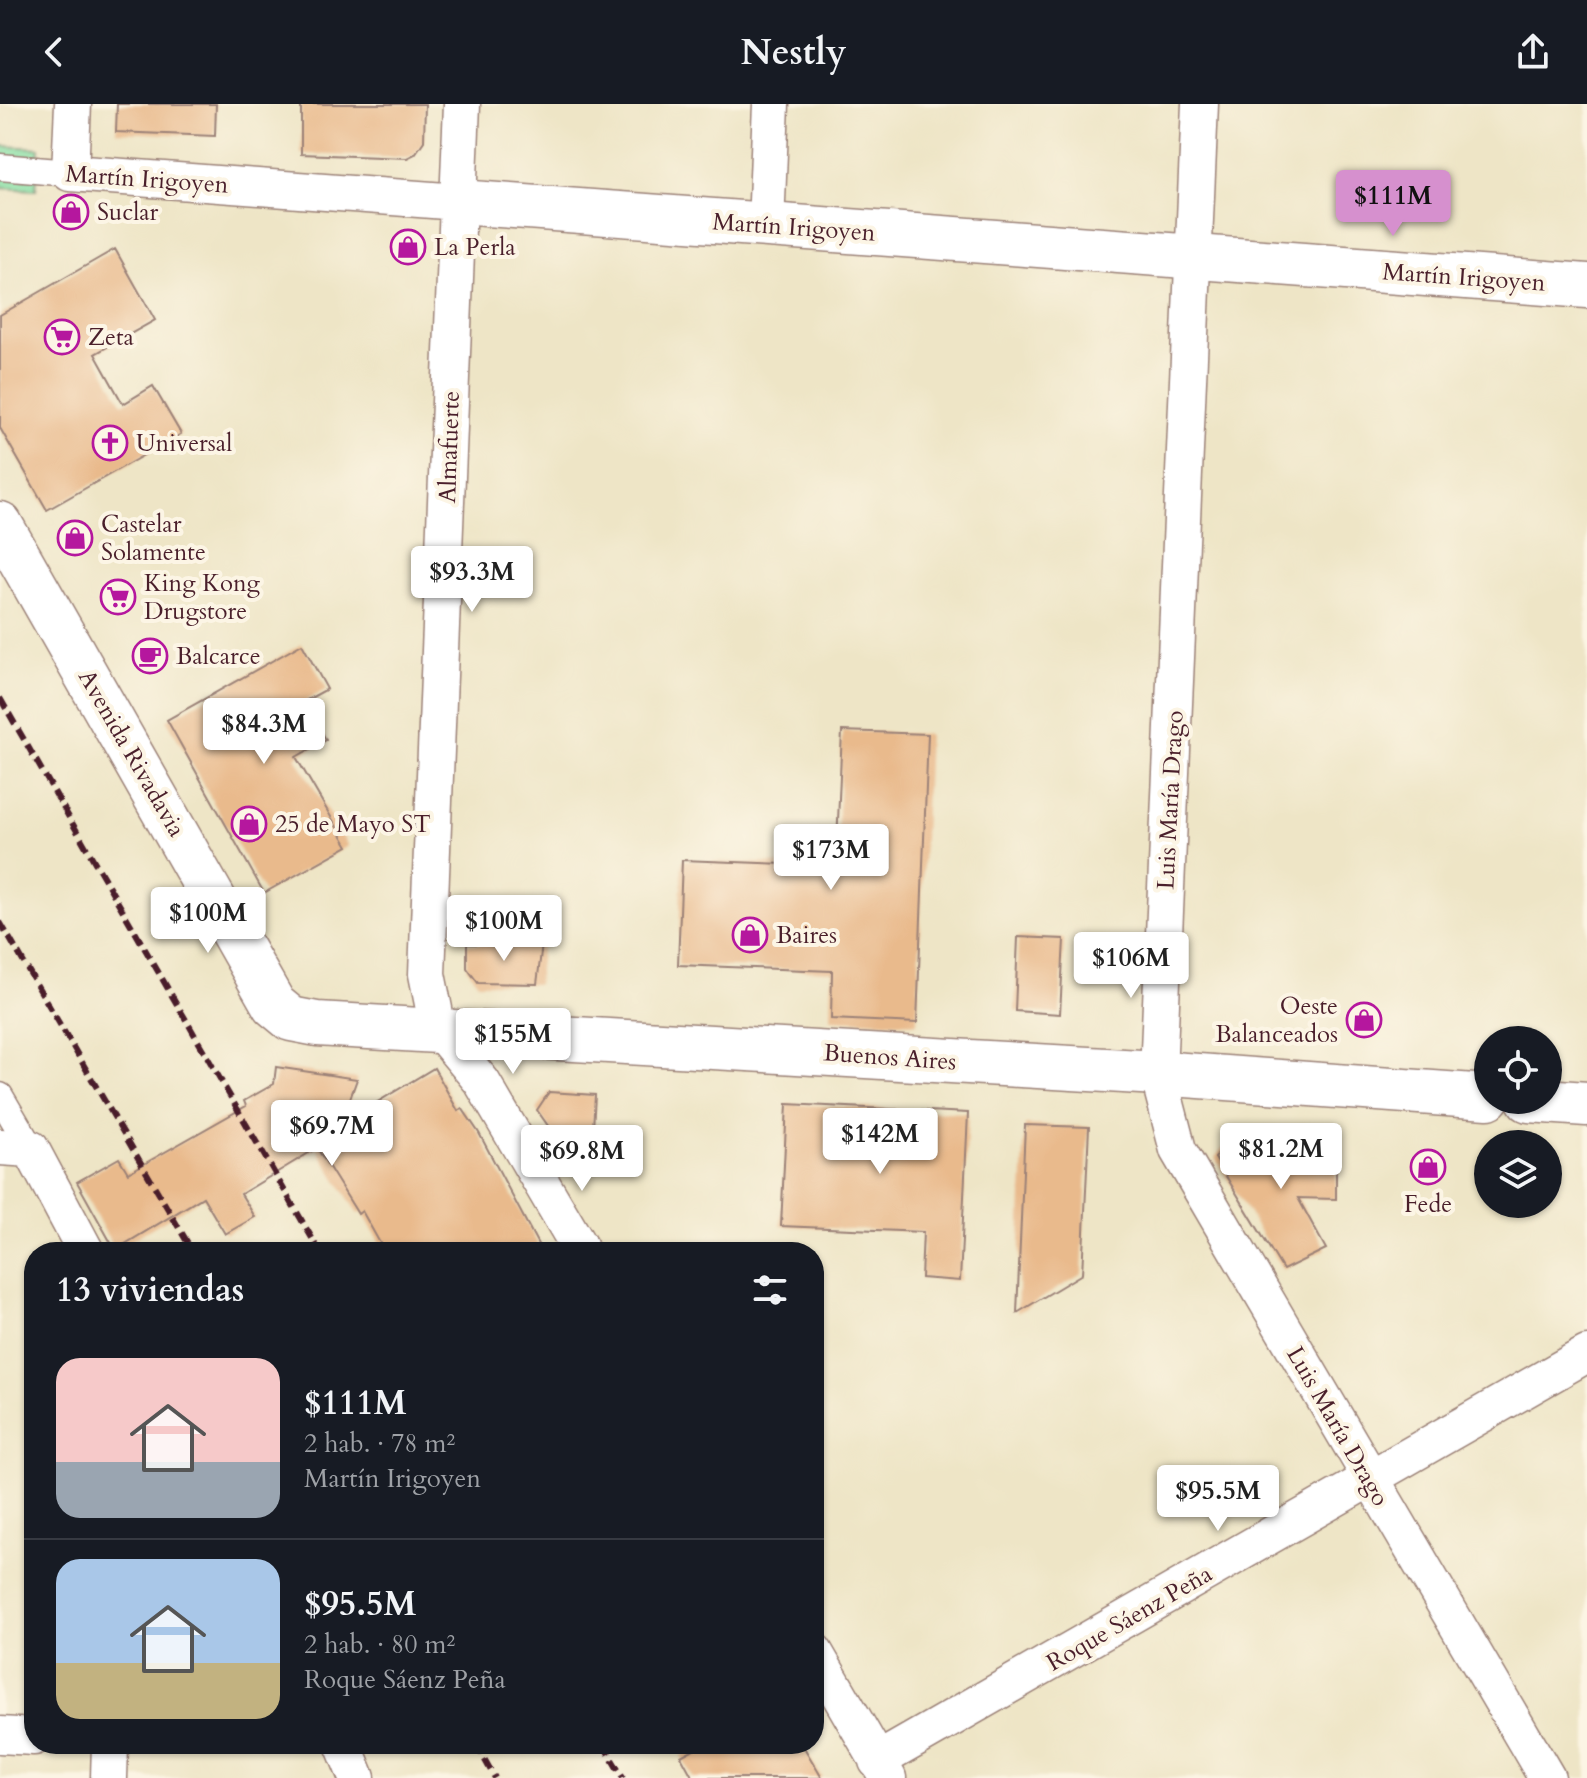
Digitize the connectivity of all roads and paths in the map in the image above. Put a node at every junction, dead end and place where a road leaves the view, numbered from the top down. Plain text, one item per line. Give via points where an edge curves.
1 (73, 104) edge
2 (462, 104) edge
3 (771, 104) edge
4 (1200, 104) edge
5 (0, 167) edge
6 (70, 173) junction
7 (459, 202) junction
8 (766, 225) junction
9 (1194, 257) junction
10 (1587, 286) edge
11 (0, 524) edge
12 (291, 1019) joint
13 (438, 1029) junction
14 (1158, 1073) junction
15 (0, 1096) edge
16 (1474, 1096) edge
17 (1562, 1102) edge
18 (1587, 1104) edge
19 (16, 1148) edge
20 (79, 1242) edge
21 (576, 1242) edge
22 (1587, 1354) edge
23 (1370, 1481) junction
24 (824, 1668) edge
25 (0, 1735) edge
26 (24, 1736) edge
27 (110, 1754) edge
28 (347, 1754) edge
29 (882, 1769) edge
30 (109, 1778) edge
31 (357, 1778) edge
32 (1547, 1778) edge

1 - 6 street
2 - 7 street, Almafuerte
3 - 8 street
4 - 9 street, Luis María Drago
5 - 6 street, Martín Irigoyen
6 - 7 street, Martín Irigoyen
7 - 8 street, Martín Irigoyen
7 - 13 street, Almafuerte via 427,974
8 - 9 street, Martín Irigoyen
9 - 10 street, Martín Irigoyen
9 - 14 street, Luis María Drago
11 - 12 street, Avenida Rivadavia via 274,1005
12 - 13 street, Buenos Aires
13 - 14 street, Buenos Aires
13 - 21 street via 482,1082
14 - 16 street, Buenos Aires
14 - 23 street, Luis María Drago via 1178,1150
15 - 19 street
17 - 18 street
19 - 20 street
22 - 23 street, Roque Sáenz Peña
23 - 29 street, Roque Sáenz Peña
23 - 32 street, Luis María Drago
24 - 29 street
25 - 26 street
27 - 30 street
28 - 31 street

